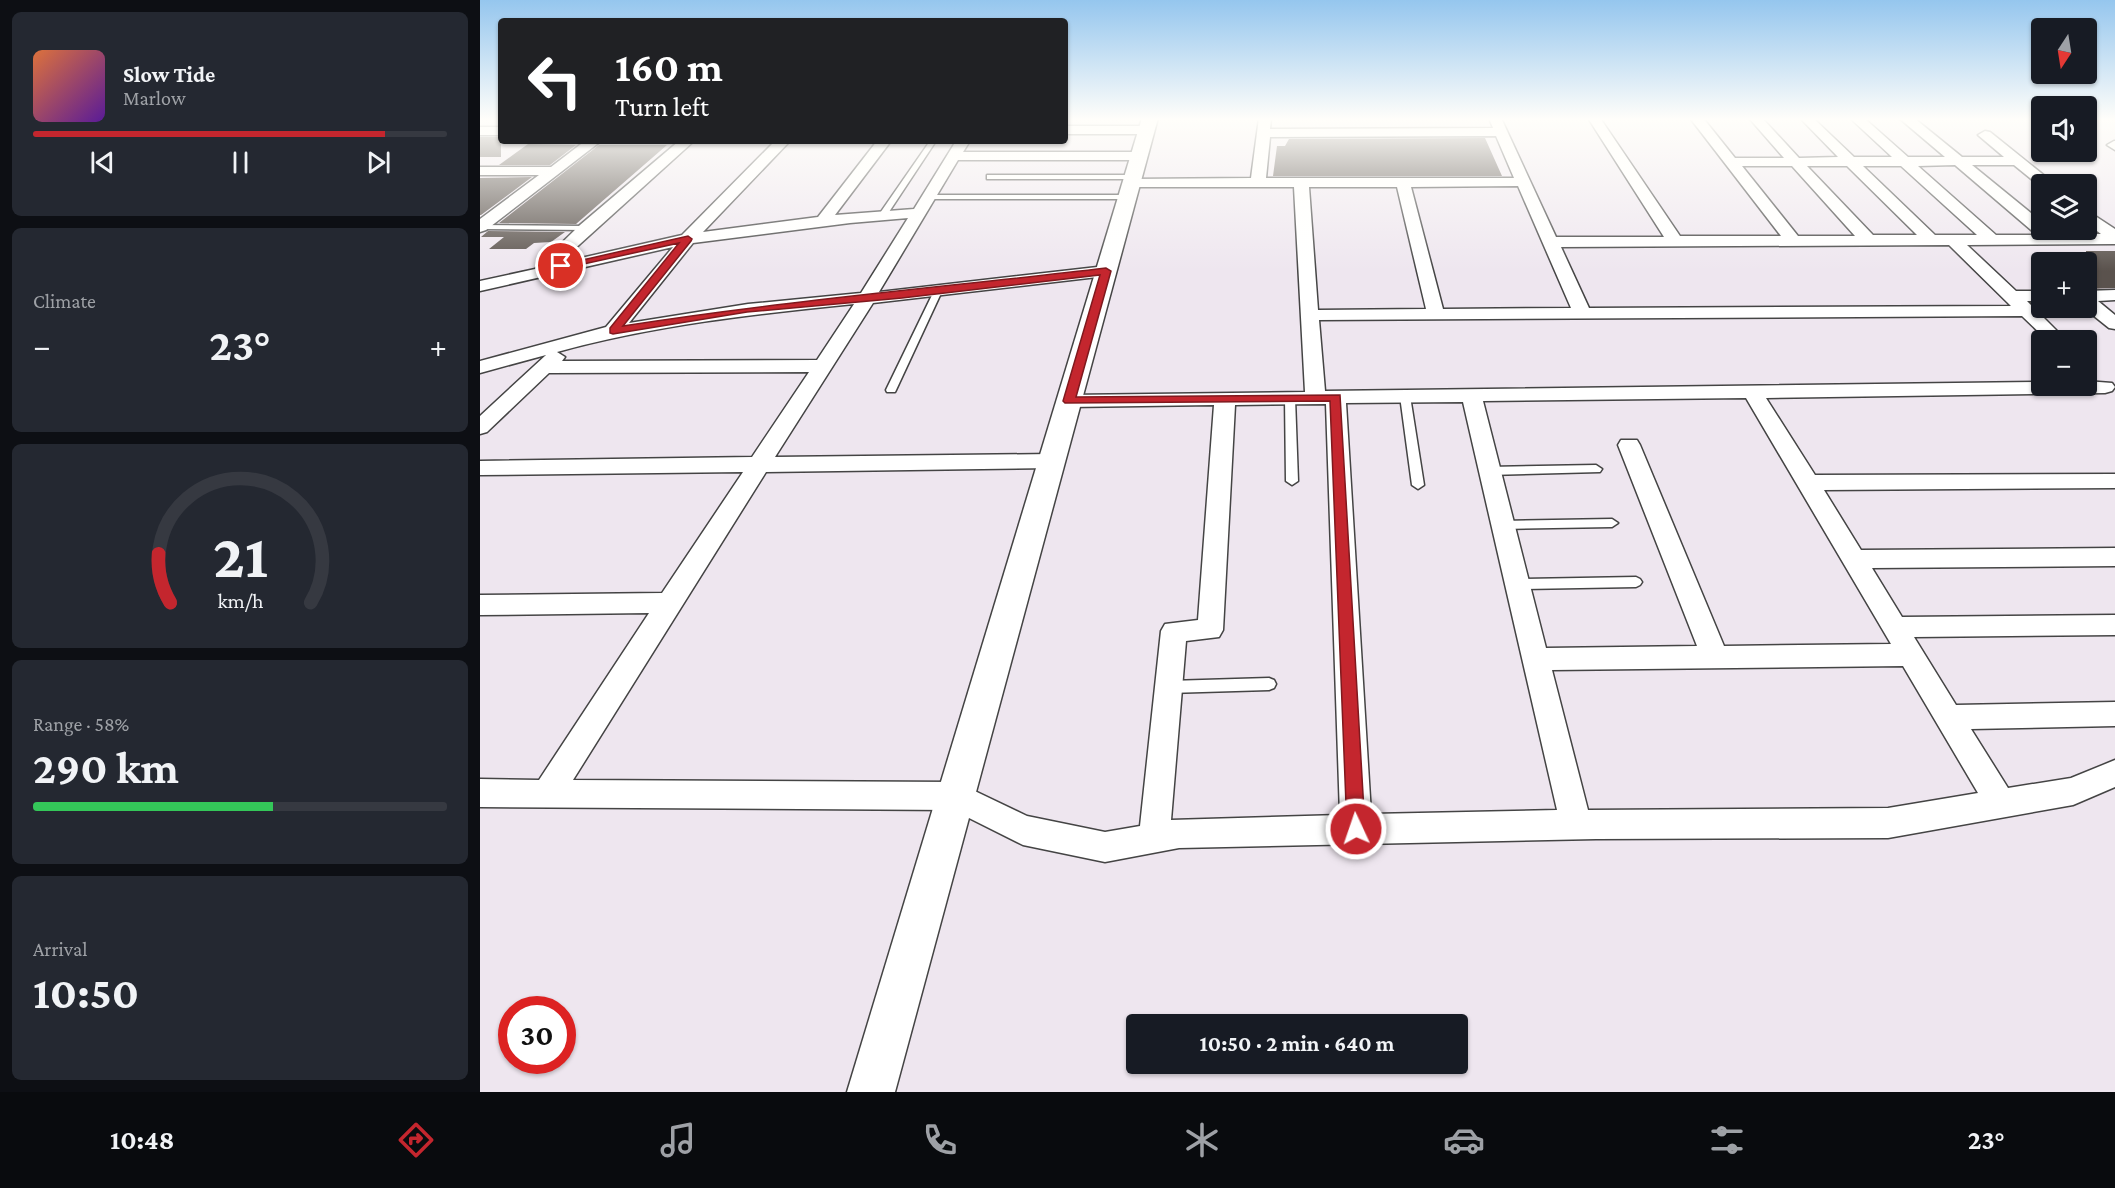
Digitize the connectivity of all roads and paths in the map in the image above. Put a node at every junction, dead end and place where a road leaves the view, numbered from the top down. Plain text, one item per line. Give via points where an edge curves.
1 (558, 169) edge
2 (655, 169) edge
3 (756, 169) edge
4 (863, 169) edge
5 (914, 169) edge
6 (944, 169) edge
7 (1060, 169) edge
8 (1095, 169) edge
9 (1135, 169) edge
10 (1185, 169) edge
11 (1260, 169) edge
12 (1518, 169) edge
13 (1628, 169) edge
14 (1737, 169) edge
15 (1802, 169) edge
16 (1858, 169) edge
17 (1912, 169) edge
18 (1968, 169) edge
19 (480, 171) edge
20 (555, 171) junction
21 (990, 177) dead end
22 (1258, 183) junction
23 (1301, 183) junction
24 (1403, 183) junction
25 (1524, 183) junction
26 (921, 205) junction
27 (882, 216) junction
28 (823, 221) junction
29 (2031, 221) edge
30 (2097, 224) edge
31 (480, 227) edge
32 (586, 228) junction
33 (2097, 238) edge
34 (2115, 238) edge
35 (688, 239) junction
36 (1930, 239) junction
37 (1952, 239) junction
38 (1991, 239) junction
39 (2031, 239) edge
40 (1793, 240) junction
41 (1868, 240) junction
42 (1675, 241) junction
43 (1550, 242) junction
44 (542, 270) junction
45 (1106, 271) junction
46 (480, 286) edge
47 (938, 291) junction
48 (2011, 296) junction
49 (2031, 296) edge
50 (2115, 296) edge
51 (2097, 297) edge
52 (866, 299) junction
53 (2097, 308) edge
54 (2026, 311) junction
55 (1311, 315) junction
56 (1436, 315) junction
57 (1583, 315) junction
58 (2115, 324) edge
59 (2046, 330) edge
60 (613, 331) junction
61 (570, 343) junction
62 (823, 366) junction
63 (480, 367) edge
64 (544, 367) junction
65 (2097, 380) edge
66 (891, 390) dead end
67 (1753, 392) junction
68 (2112, 394) edge
69 (1470, 395) junction
70 (1405, 396) junction
71 (1325, 397) junction
72 (1290, 398) junction
73 (1225, 399) junction
74 (1069, 401) junction
75 (480, 427) edge
76 (1629, 445) dead end
77 (1052, 461) junction
78 (759, 465) junction
79 (480, 468) edge
80 (1596, 469) dead end
81 (1489, 471) junction
82 (1292, 481) dead end
83 (2115, 481) edge
84 (1808, 483) junction
85 (1418, 485) dead end
86 (1612, 523) dead end
87 (1502, 525) junction
88 (2115, 557) edge
89 (1853, 559) junction
90 (1636, 582) dead end
91 (1517, 584) junction
92 (669, 603) junction
93 (480, 605) edge
94 (2115, 625) edge
95 (1894, 627) junction
96 (1911, 655) junction
97 (1715, 657) junction
98 (1535, 659) junction
99 (1269, 684) dead end
100 (1169, 687) junction
101 (2115, 714) edge
102 (1948, 717) junction
103 (2115, 773) edge
104 (548, 792) junction
105 (480, 793) edge
106 (956, 796) junction
107 (2000, 803) junction
108 (1576, 825) junction
109 (1356, 829) junction
110 (1155, 838) junction
111 (871, 1092) edge

1 - 20 street
2 - 32 street
3 - 35 street
4 - 28 street
5 - 27 lane
6 - 26 street
7 - 21 lane
8 - 26 lane
9 - 45 street
10 - 22 street
11 - 22 street
12 - 25 street
13 - 42 street
14 - 40 street
15 - 41 street
16 - 36 street
17 - 38 street
18 - 29 street
19 - 20 street
20 - 31 street
22 - 23 street
23 - 24 street
23 - 55 street
24 - 25 street
24 - 56 street
25 - 43 street
26 - 27 street
26 - 52 street
27 - 28 street
28 - 35 street
30 - 34 street
31 - 32 lane
32 - 44 street
33 - 34 street
35 - 44 street
35 - 60 street
36 - 37 street
36 - 41 street
37 - 38 street
37 - 48 street
38 - 39 street
40 - 41 street
40 - 42 street
42 - 43 street
43 - 57 street
44 - 46 street
45 - 47 street
45 - 74 street
47 - 52 street
47 - 66 lane
48 - 49 street
48 - 54 street
50 - 51 street
52 - 60 street via 747,309
52 - 62 street
53 - 58 street
54 - 57 street
54 - 59 street
55 - 56 street
55 - 71 street
56 - 57 street
60 - 61 street
61 - 63 street
61 - 64 street
62 - 64 street
62 - 78 street
64 - 75 street
65 - 68 street
67 - 68 street
67 - 69 street
67 - 84 street
69 - 70 street
69 - 81 street
70 - 71 street
70 - 85 lane
71 - 72 street
71 - 109 street
72 - 73 street
72 - 82 lane
73 - 74 street
73 - 100 street via 1210,630 1174,631
74 - 77 street
76 - 97 street
77 - 78 street
77 - 106 street
78 - 79 street
78 - 92 street
80 - 81 lane
81 - 87 street
83 - 84 street
84 - 89 street
86 - 87 lane
87 - 91 street
88 - 89 street
89 - 95 street
90 - 91 lane
91 - 98 street
92 - 93 street
92 - 104 street
94 - 95 street
95 - 96 street
96 - 97 street
96 - 102 street
97 - 98 street
98 - 108 street
99 - 100 lane
100 - 110 street
101 - 102 street
102 - 107 street
103 - 107 street via 2073,791
104 - 105 street
104 - 106 street
106 - 110 street via 1023,830 1105,847
106 - 111 street
107 - 108 street via 1888,823
108 - 109 street
109 - 110 street via 1179,833

